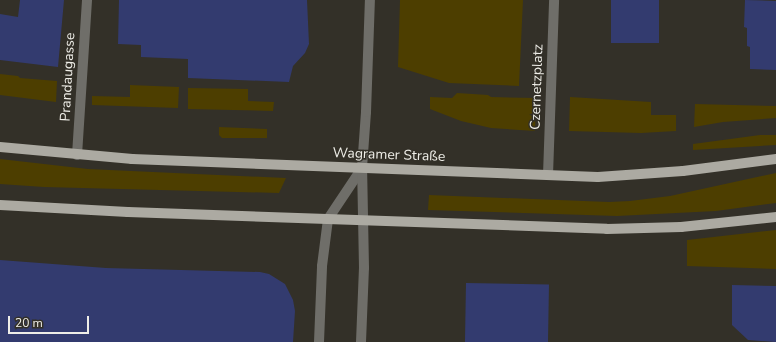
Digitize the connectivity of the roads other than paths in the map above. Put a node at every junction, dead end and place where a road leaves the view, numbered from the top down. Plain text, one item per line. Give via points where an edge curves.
1 (86, 0) edge
2 (370, 0) edge
3 (554, 0) edge
4 (0, 147) edge
5 (77, 155) junction
6 (776, 159) edge
7 (362, 168) junction
8 (548, 175) junction
9 (0, 205) edge
10 (776, 217) edge
11 (328, 219) junction
12 (364, 220) junction
13 (319, 342) edge
14 (361, 342) edge

1 - 5 street, Prandaugasse
2 - 7 street
3 - 8 street, Czernetzplatz
4 - 5 main road, Wagramer Straße
5 - 7 main road, Wagramer Straße
6 - 8 main road, Wagramer Straße via 630,176
7 - 8 main road, Wagramer Straße
7 - 11 street
7 - 12 street
9 - 11 main road
10 - 12 main road via 681,227 606,229
11 - 12 main road
11 - 13 street via 322,266
12 - 14 street

